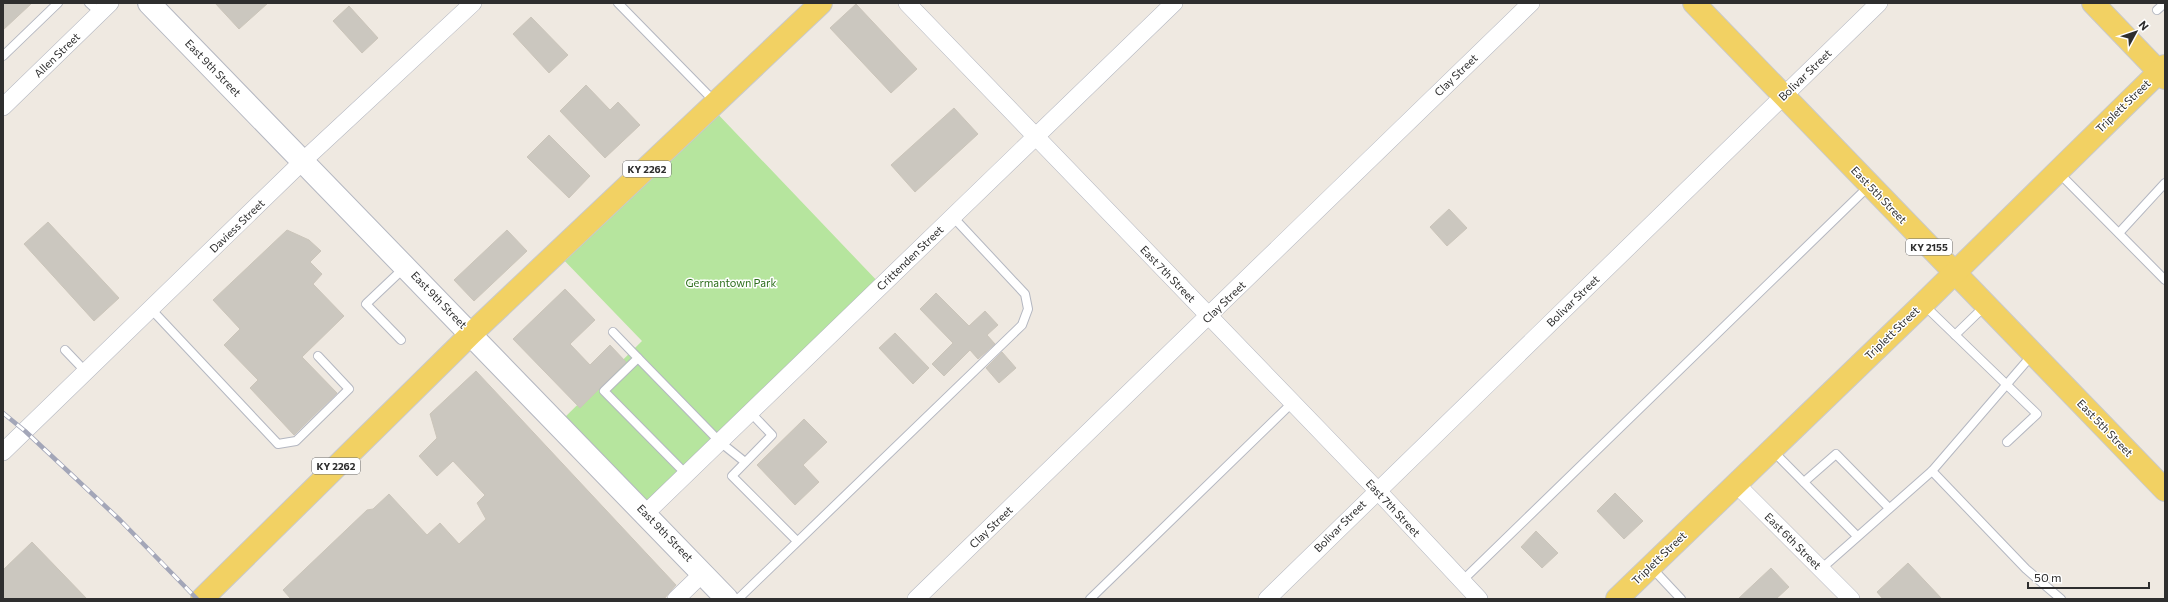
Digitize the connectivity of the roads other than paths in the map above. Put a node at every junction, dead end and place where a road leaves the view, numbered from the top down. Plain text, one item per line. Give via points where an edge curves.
1 (58, 3) edge
2 (149, 3) edge
3 (618, 3) edge
4 (821, 3) edge
5 (906, 3) edge
6 (1174, 3) edge
7 (1531, 3) edge
8 (1694, 3) edge
9 (1879, 3) edge
10 (2093, 3) edge
11 (2165, 3) edge
12 (467, 5) edge
13 (100, 6) edge
14 (2158, 10) dead end
15 (3, 56) edge
16 (2163, 72) edge
17 (1784, 96) junction
18 (716, 104) junction
19 (3, 107) edge
20 (1037, 136) junction
21 (304, 160) junction
22 (2057, 171) junction
23 (2165, 182) edge
24 (1870, 186) junction
25 (953, 217) junction
26 (2119, 233) junction
27 (406, 266) junction
28 (1954, 272) junction
29 (2165, 280) edge
30 (1923, 304) junction
31 (1986, 305) junction
32 (151, 308) junction
33 (1209, 317) junction
34 (613, 332) dead end
35 (472, 334) junction
36 (1955, 335) junction
37 (401, 340) dead end
38 (66, 350) dead end
39 (2033, 354) junction
40 (318, 356) dead end
41 (638, 358) junction
42 (86, 372) junction
43 (2006, 383) junction
44 (1292, 403) junction
45 (750, 412) junction
46 (720, 442) junction
47 (2006, 442) dead end
48 (1772, 449) junction
49 (3, 452) edge
50 (745, 462) junction
51 (1932, 471) junction
52 (686, 474) junction
53 (1804, 482) junction
54 (1736, 484) junction
55 (1377, 490) junction
56 (2165, 490) edge
57 (1889, 508) junction
58 (646, 513) junction
59 (1858, 536) junction
60 (797, 541) junction
61 (1650, 566) junction
62 (1821, 569) junction
63 (703, 573) junction
64 (1462, 581) junction
65 (207, 597) edge
66 (676, 599) edge
67 (727, 599) edge
68 (738, 599) edge
69 (916, 599) edge
70 (1090, 599) edge
71 (1266, 599) edge
72 (1479, 599) edge
73 (1617, 599) edge
74 (1681, 599) edge
75 (1851, 599) edge
76 (2061, 599) edge

1 - 15 lane
2 - 21 street, East 9th Street
3 - 18 lane
4 - 18 main road, KY 2262
5 - 20 street, East 7th Street
6 - 20 street, Crittenden Street
7 - 33 street, Clay Street
8 - 17 main road, East 5th Street / KY 2155
9 - 17 street, Bolivar Street
10 - 16 main road
11 - 14 lane
12 - 21 street, Daviess Street
13 - 19 street, Allen Street
16 - 22 main road, Triplett Street
17 - 24 main road, East 5th Street / KY 2155
17 - 55 street, Bolivar Street
18 - 35 main road, KY 2262
20 - 25 street, Crittenden Street
20 - 33 street, East 7th Street
21 - 27 street, East 9th Street
21 - 32 street, Daviess Street
22 - 26 lane
22 - 28 main road, Triplett Street
23 - 26 lane
24 - 28 main road, East 5th Street / KY 2155
24 - 64 lane
25 - 45 street, Crittenden Street
25 - 60 lane via 1025,294 1028,309 1022,325
26 - 29 lane
27 - 35 street, East 9th Street
27 - 37 lane via 366,304
28 - 30 main road, Triplett Street
28 - 31 main road, East 5th Street / KY 2155
30 - 36 lane
30 - 48 main road, Triplett Street
31 - 36 lane
31 - 39 main road, East 5th Street / KY 2155
32 - 40 lane via 278,444 296,441 348,389
32 - 42 street, Daviess Street
33 - 44 street, East 7th Street
33 - 69 street, Clay Street
34 - 41 lane
35 - 58 street, East 9th Street
35 - 65 main road, KY 2262
36 - 43 lane
38 - 42 lane
39 - 43 lane
39 - 56 main road, East 5th Street / KY 2155
41 - 46 lane
41 - 52 lane via 604,391
42 - 49 street, Daviess Street
43 - 47 lane via 2037,414
43 - 51 lane
44 - 55 street, East 7th Street
44 - 70 lane
45 - 46 street, Crittenden Street
45 - 50 lane via 772,435
46 - 50 lane
46 - 52 street, Crittenden Street
48 - 53 lane
48 - 54 main road, Triplett Street
50 - 60 lane via 732,476
51 - 57 lane
51 - 76 lane via 2026,568
52 - 58 street, Crittenden Street
53 - 57 lane via 1836,454
53 - 59 lane
54 - 61 main road, Triplett Street
54 - 62 street, East 6th Street
55 - 64 street, East 7th Street
55 - 71 street, Bolivar Street
57 - 59 lane
58 - 63 street, East 9th Street
59 - 62 lane
60 - 68 lane
61 - 73 main road, Triplett Street
61 - 74 lane
62 - 75 street, East 6th Street
63 - 66 street
63 - 67 street, East 9th Street
64 - 72 street, East 7th Street

